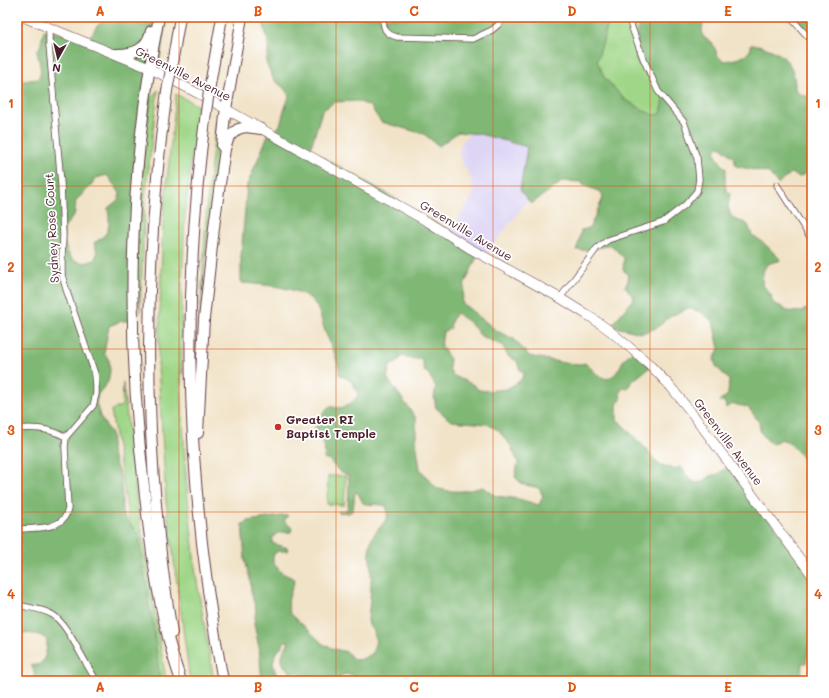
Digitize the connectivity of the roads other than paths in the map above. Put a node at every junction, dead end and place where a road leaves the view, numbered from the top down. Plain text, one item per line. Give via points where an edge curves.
1 (23, 17) edge
2 (154, 17) edge
3 (159, 17) edge
4 (180, 17) edge
5 (222, 17) edge
6 (242, 17) edge
7 (383, 17) edge
8 (503, 17) edge
9 (628, 17) edge
10 (790, 17) edge
11 (50, 28) junction
12 (812, 41) edge
13 (117, 54) junction
14 (149, 68) junction
15 (226, 109) junction
16 (261, 129) junction
17 (777, 185) dead end
18 (217, 206) junction
19 (812, 240) edge
20 (560, 298) junction
21 (17, 429) edge
22 (66, 437) junction
23 (194, 467) junction
24 (17, 529) edge
25 (812, 575) edge
26 (17, 605) edge
27 (97, 681) edge
28 (181, 681) edge
29 (222, 681) edge

1 - 11 main road, Greenville Avenue
2 - 13 highway via 150,36 144,46 132,52
3 - 14 highway
4 - 28 highway, bridge via 167,92 152,246 150,406 160,546
5 - 23 highway, bridge via 206,112 191,279 190,386
6 - 15 highway
7 - 8 street via 383,26 391,36 473,39 492,30
9 - 20 street via 642,58 658,91 684,122 697,158 697,191 685,205 663,222 608,240 597,248
10 - 12 street
11 - 13 main road, Greenville Avenue
11 - 22 street, Sydney Rose Court via 49,45 61,184 62,275 95,374 96,385 93,406
13 - 14 main road, Greenville Avenue
14 - 15 main road, Greenville Avenue
14 - 28 highway via 134,222 134,375 140,454 156,578 167,638
15 - 16 main road, Greenville Avenue
15 - 18 highway
16 - 18 highway via 242,128 229,137
16 - 20 main road, Greenville Avenue
17 - 19 street
18 - 23 highway via 204,326
20 - 25 main road, Greenville Avenue via 609,330 648,363 670,386
21 - 22 street via 40,428
22 - 24 street via 68,509 64,519 41,528
23 - 29 highway via 204,570
26 - 27 street via 52,614 68,631

